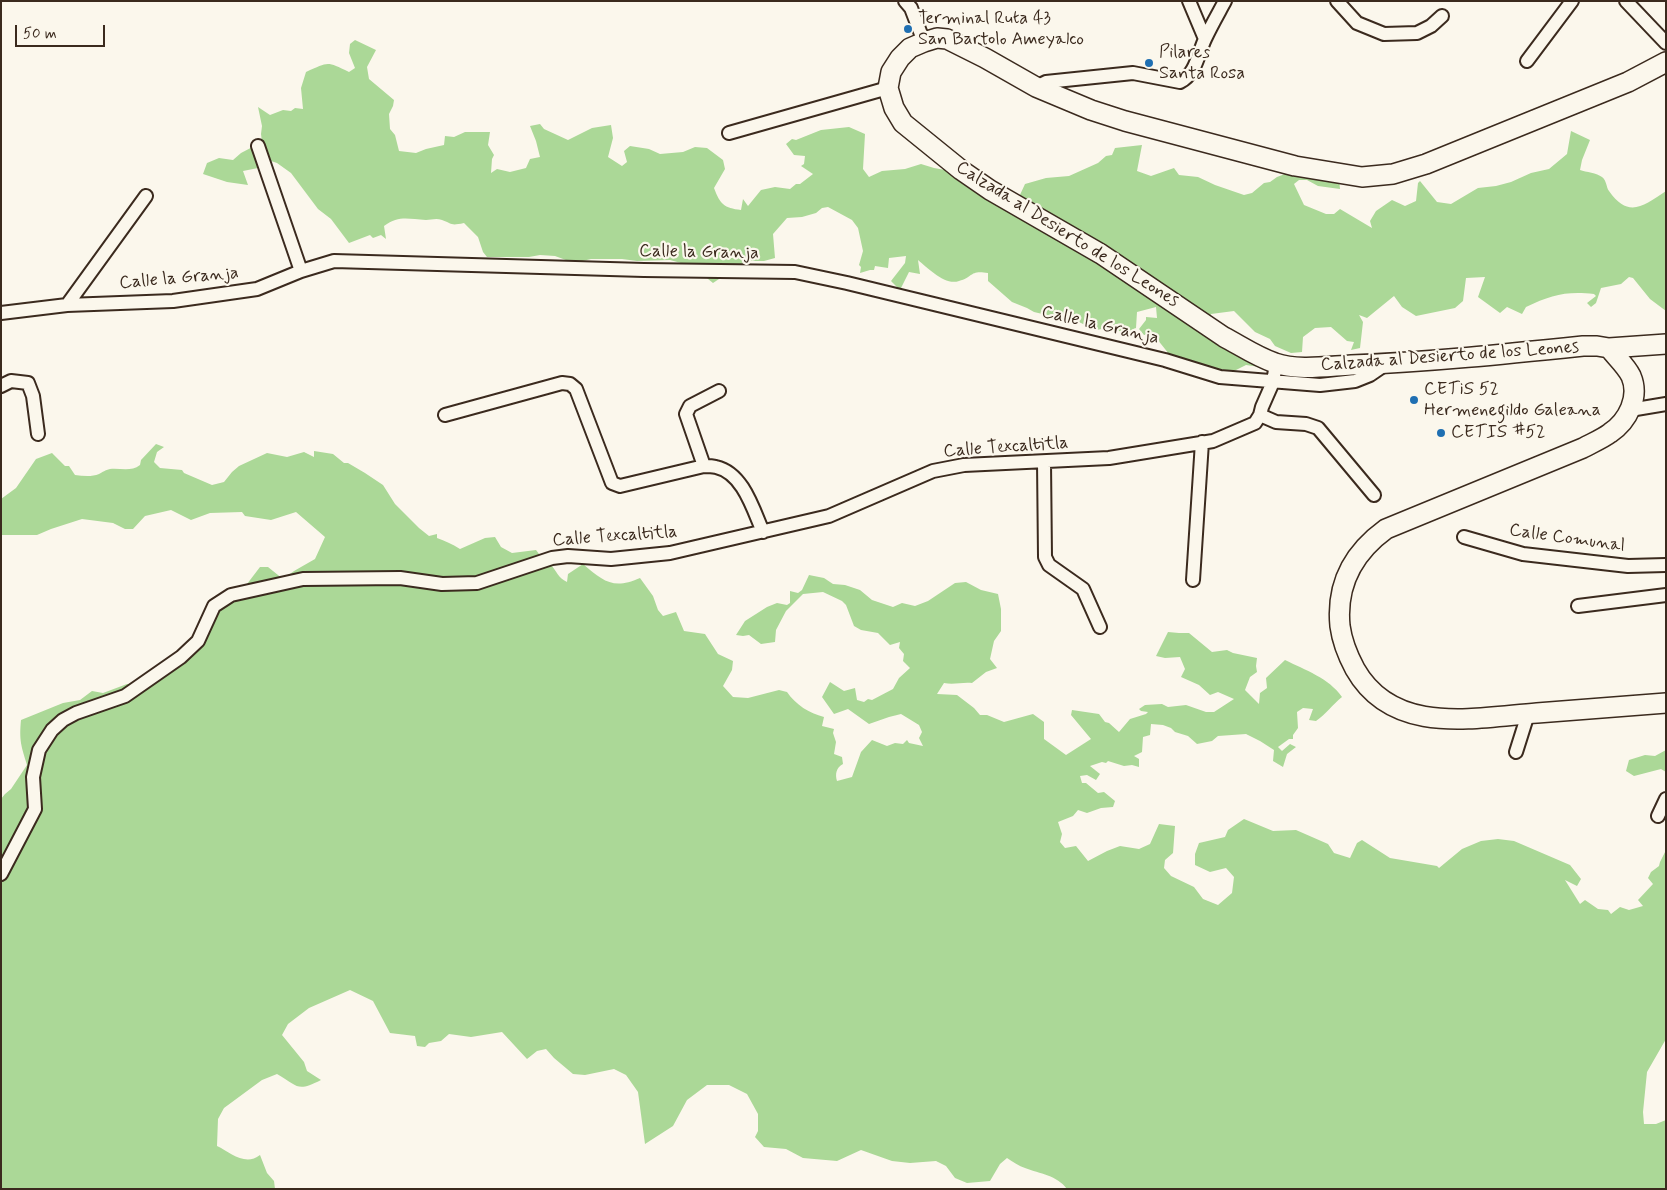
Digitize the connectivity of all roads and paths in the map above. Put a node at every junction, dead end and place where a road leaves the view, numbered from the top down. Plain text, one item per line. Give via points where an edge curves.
1 (905, 1) edge
2 (1189, 1) edge
3 (1225, 1) edge
4 (1337, 1) edge
5 (1572, 1) edge
6 (1626, 1) edge
7 (1442, 16) dead end
8 (1205, 39) junction
9 (924, 42) junction
10 (1666, 43) edge
11 (1527, 61) dead end
12 (1666, 62) edge
13 (1036, 87) junction
14 (888, 88) junction
15 (729, 133) dead end
16 (258, 146) dead end
17 (146, 196) dead end
18 (301, 270) junction
19 (67, 304) junction
20 (1, 314) edge
21 (1666, 344) edge
22 (1609, 348) junction
23 (1275, 373) junction
24 (1, 386) edge
25 (719, 392) dead end
26 (1666, 404) edge
27 (1630, 410) junction
28 (445, 415) dead end
29 (1260, 415) junction
30 (38, 434) dead end
31 (1202, 442) junction
32 (1044, 462) junction
33 (704, 466) junction
34 (1374, 495) dead end
35 (763, 532) junction
36 (1464, 538) dead end
37 (1666, 565) edge
38 (1193, 580) dead end
39 (1666, 595) edge
40 (1578, 606) dead end
41 (1100, 627) dead end
42 (1666, 702) edge
43 (1528, 714) junction
44 (1516, 752) dead end
45 (1666, 798) edge
46 (1658, 816) dead end
47 (1, 874) edge

1 - 9 street
2 - 8 street
3 - 8 street
4 - 7 street via 1357,23 1384,34 1417,33
5 - 11 street
6 - 10 street
8 - 13 street via 1191,74 1180,82 1133,73 1053,82
9 - 13 street via 947,39
9 - 14 street via 910,48 900,58 891,72
12 - 13 street via 1628,82 1426,164 1393,174 1362,177 1295,166 1125,121
14 - 15 street
14 - 23 street, Calzada al Desierto de los Leones via 903,123 961,170 1101,254 1245,349
16 - 18 street
17 - 19 street
18 - 19 street, Calle la Granja via 257,289 238,292 173,301
18 - 23 street, Calle la Granja via 334,260 795,272 848,282 1220,376
19 - 20 street, Calle la Granja
21 - 22 street, Calzada al Desierto de los Leones
22 - 23 street, Calzada al Desierto de los Leones via 1583,346 1444,360 1310,367
22 - 27 street via 1630,374 1634,392
23 - 29 street
24 - 30 street via 28,382
25 - 33 street via 690,406 686,414
26 - 27 street
27 - 43 street via 1620,425 1583,448 1386,528 1355,560 1343,586 1339,610 1342,637 1352,664 1380,700 1418,716 1460,720
28 - 33 street via 562,383 570,384 576,389 612,483 616,486
29 - 31 street, Calle Texcaltitla via 1255,423 1213,441
29 - 34 street via 1276,422 1318,428
31 - 32 street, Calle Texcaltitla via 1109,458
31 - 38 street
32 - 35 street, Calle Texcaltitla via 964,465 933,471 829,516
32 - 41 street via 1045,557 1048,565 1083,589
33 - 35 street via 716,466 734,477 746,492
35 - 47 street, Calle Texcaltitla via 670,553 611,559 552,558 477,583 442,584 400,578 303,579 231,595 214,606 198,641 181,657 126,696 76,713 52,730 39,750 34,777 35,809
36 - 37 street, Calle Comunal via 1523,554 1628,566
39 - 40 street
42 - 43 street
43 - 44 street
45 - 46 street

